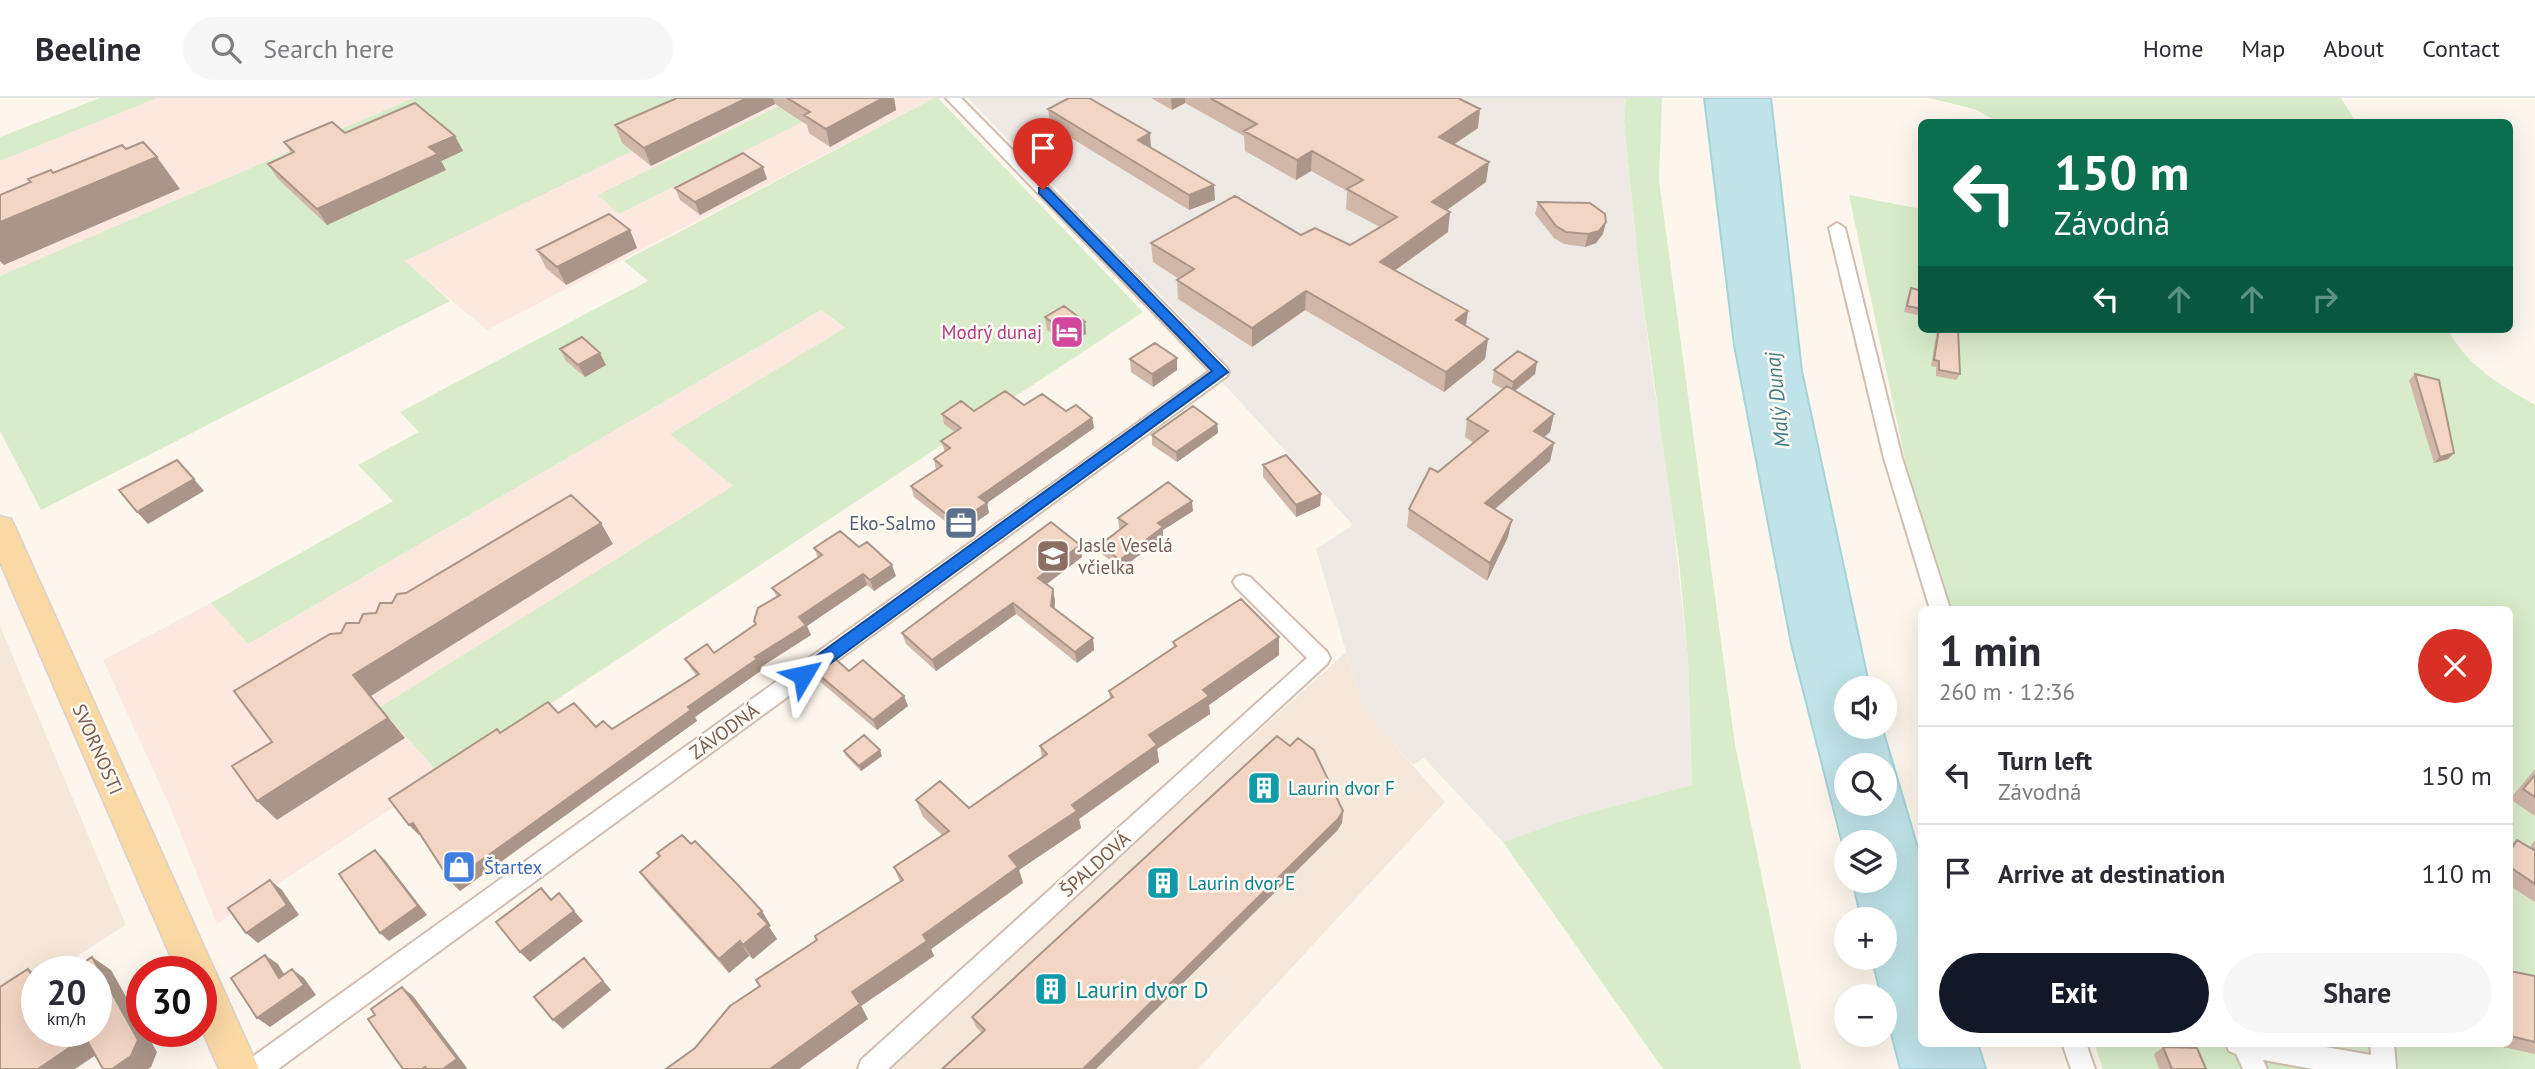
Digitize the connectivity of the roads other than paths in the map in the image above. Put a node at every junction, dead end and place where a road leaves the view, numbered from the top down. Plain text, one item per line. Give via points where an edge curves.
1 (953, 98) edge
2 (1837, 228) dead end
3 (0, 527) edge
4 (1243, 582) dead end
5 (1939, 606) edge
6 (189, 956) edge
7 (217, 1019) edge
8 (2075, 1047) edge
9 (2243, 1047) edge
10 (2257, 1047) edge
11 (2382, 1047) edge
12 (239, 1069) edge
13 (257, 1069) edge
14 (870, 1069) edge
15 (2083, 1069) edge
16 (2255, 1069) edge
17 (2378, 1069) edge
18 (2384, 1069) edge

1 - 13 street, ZÁVODNÁ via 1221,372
2 - 5 street via 1894,458
3 - 6 main road, SVORNOSTI
4 - 14 street, ŠPALDOVÁ via 1320,658
7 - 12 main road
8 - 15 street
9 - 16 street
10 - 17 street
11 - 18 street

